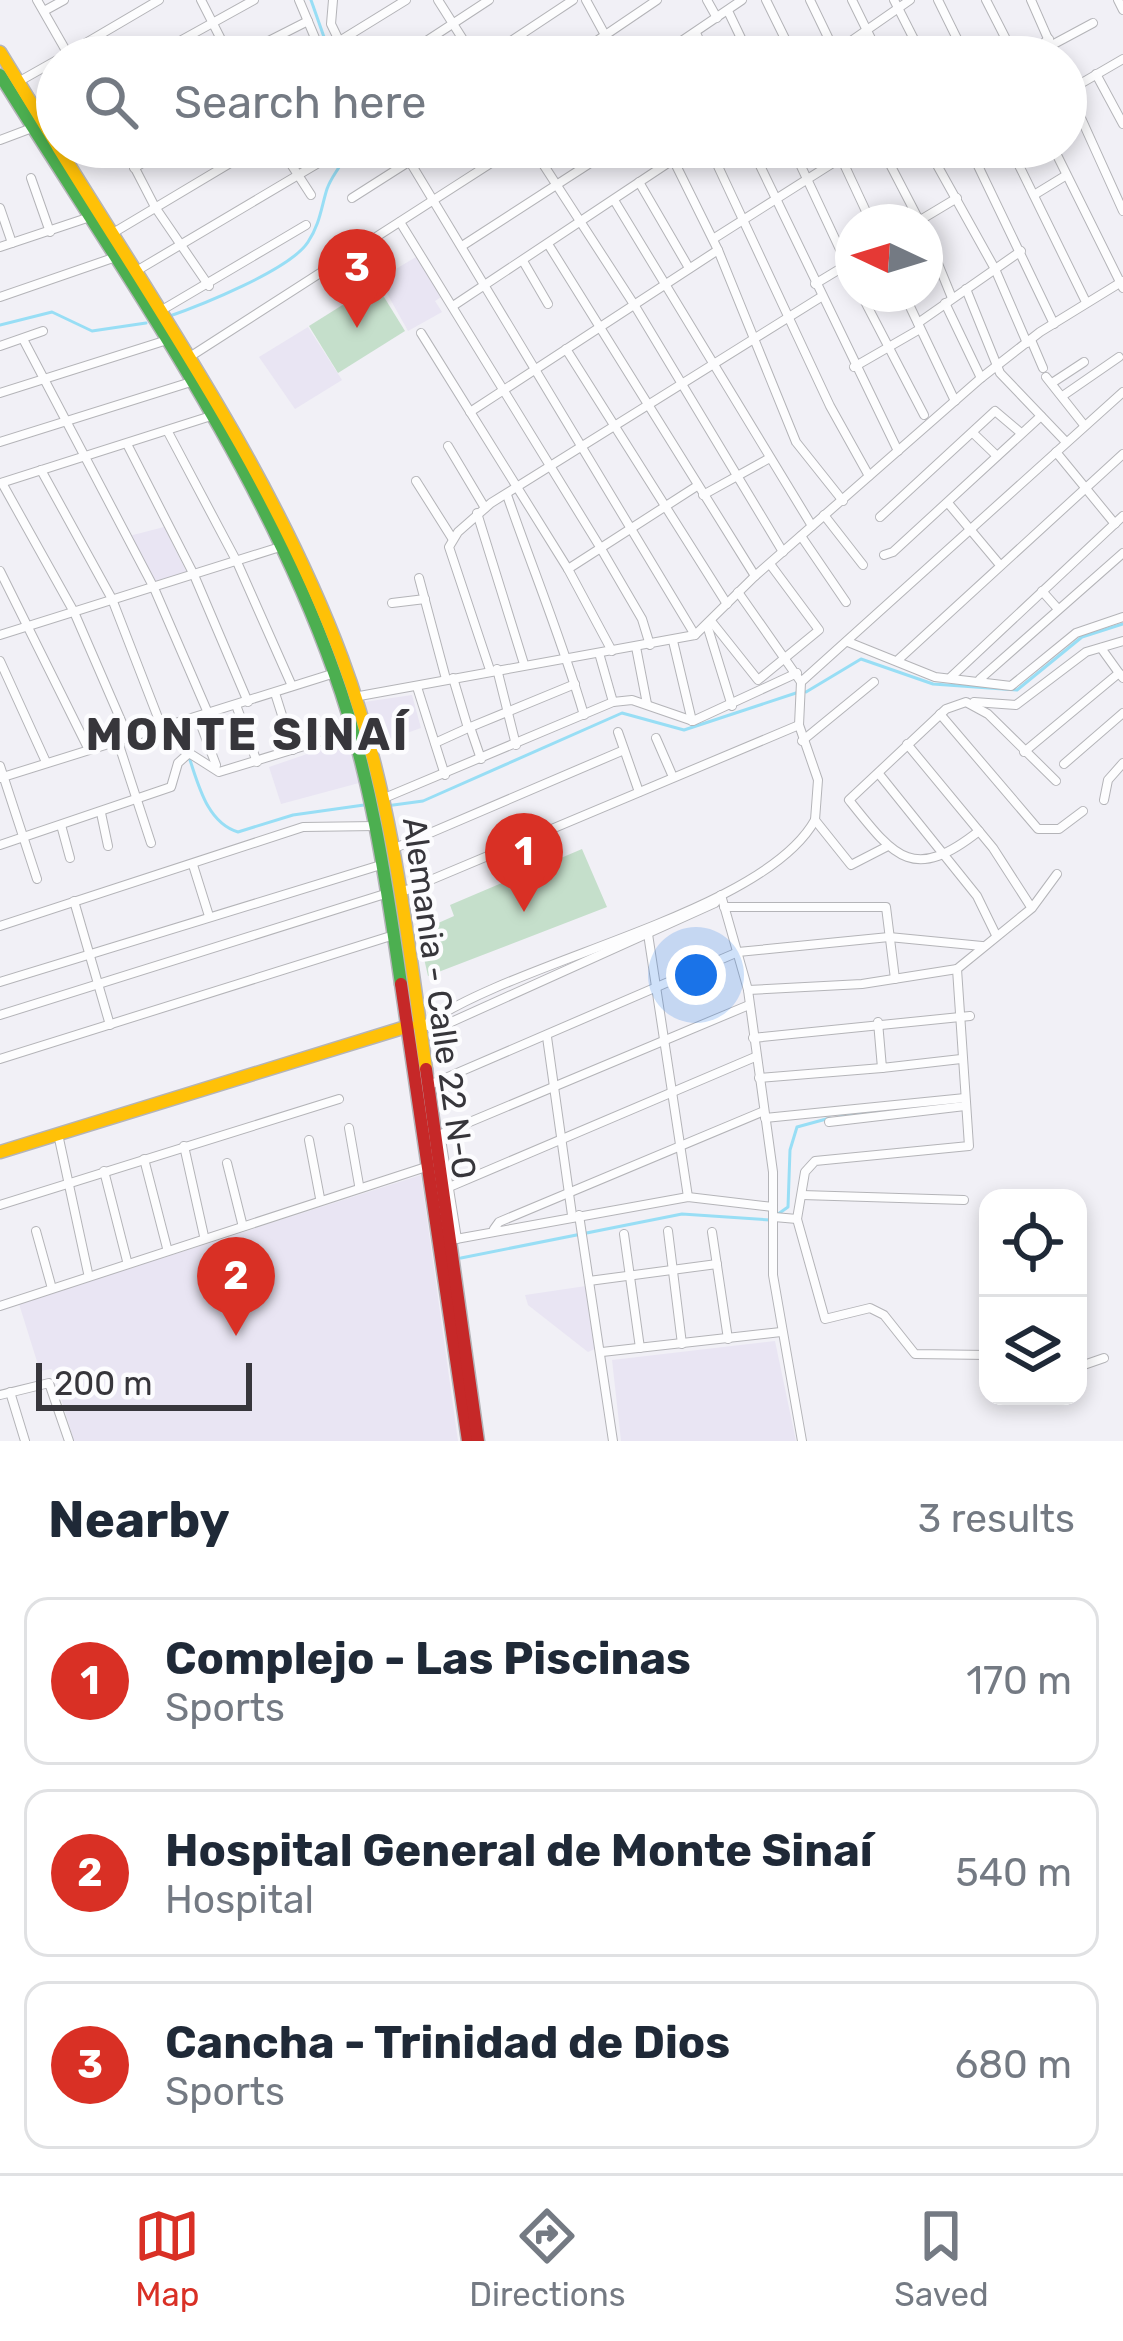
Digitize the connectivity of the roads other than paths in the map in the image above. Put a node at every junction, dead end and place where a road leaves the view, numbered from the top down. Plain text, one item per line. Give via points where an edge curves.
1 (37, 0) edge
2 (64, 0) edge
3 (159, 0) edge
4 (201, 0) edge
5 (254, 0) edge
6 (299, 0) edge
7 (333, 0) edge
8 (406, 0) edge
9 (438, 0) edge
10 (489, 0) edge
11 (572, 0) edge
12 (586, 0) edge
13 (657, 0) edge
14 (707, 0) edge
15 (742, 0) edge
16 (766, 0) edge
17 (809, 0) edge
18 (852, 0) edge
19 (910, 0) edge
20 (938, 0) edge
21 (986, 0) edge
22 (1031, 0) edge
23 (1118, 0) edge
24 (896, 4) edge
25 (1123, 10) edge
26 (728, 11) junction
27 (44, 12) junction
28 (717, 18) junction
29 (308, 21) junction
30 (1093, 22) dead end
31 (212, 23) junction
32 (452, 24) junction
33 (867, 31) junction
34 (696, 33) junction
35 (55, 36) edge
36 (99, 36) edge
37 (189, 36) edge
38 (220, 36) edge
39 (277, 36) edge
40 (314, 36) edge
41 (336, 36) edge
42 (348, 36) edge
43 (434, 36) edge
44 (460, 36) edge
45 (519, 36) edge
46 (605, 36) joint
47 (691, 36) edge
48 (697, 36) edge
49 (740, 36) edge
50 (784, 36) edge
51 (825, 36) edge
52 (860, 36) edge
53 (870, 36) edge
54 (912, 36) edge
55 (956, 36) edge
56 (1004, 36) edge
57 (1047, 36) edge
58 (1063, 36) edge
59 (0, 52) edge
60 (1123, 59) edge
61 (1096, 74) junction
62 (0, 75) edge
63 (36, 75) edge
64 (1087, 78) edge
65 (10, 91) edge
66 (36, 121) edge
67 (1123, 124) edge
68 (34, 127) junction
69 (36, 130) edge
70 (1087, 132) edge
71 (0, 140) edge
72 (58, 168) edge
73 (72, 168) edge
74 (134, 168) edge
75 (221, 168) edge
76 (294, 168) edge
77 (312, 168) edge
78 (399, 168) edge
79 (414, 168) edge
80 (484, 168) edge
81 (545, 168) edge
82 (583, 168) edge
83 (661, 168) edge
84 (678, 168) edge
85 (719, 168) edge
86 (761, 168) edge
87 (802, 168) edge
88 (829, 168) edge
89 (846, 168) edge
90 (891, 168) edge
91 (940, 168) edge
92 (980, 168) edge
93 (1020, 168) edge
94 (1062, 168) edge
95 (300, 176) junction
96 (1066, 176) junction
97 (32, 178) dead end
98 (808, 181) junction
99 (639, 182) junction
100 (556, 186) junction
101 (311, 195) dead end
102 (1034, 195) junction
103 (352, 198) dead end
104 (957, 198) junction
105 (614, 200) junction
106 (433, 201) junction
107 (777, 201) junction
108 (863, 204) edge
109 (909, 204) edge
110 (155, 207) junction
111 (943, 207) edge
112 (0, 208) edge
113 (1123, 211) edge
114 (87, 218) junction
115 (745, 220) junction
116 (400, 222) junction
117 (578, 224) junction
118 (306, 225) dead end
119 (50, 232) junction
120 (113, 232) junction
121 (835, 234) edge
122 (713, 239) junction
123 (12, 243) junction
124 (181, 244) junction
125 (548, 244) junction
126 (462, 246) junction
127 (0, 247) edge
128 (718, 250) junction
129 (1022, 251) junction
130 (113, 258) junction
131 (523, 261) junction
132 (689, 268) junction
133 (995, 269) junction
134 (138, 270) junction
135 (835, 272) edge
136 (485, 284) junction
137 (815, 284) junction
138 (1122, 284) edge
139 (665, 285) junction
140 (209, 286) junction
141 (943, 286) edge
142 (966, 289) junction
143 (0, 297) edge
144 (820, 297) junction
145 (948, 301) junction
146 (1086, 302) junction
147 (548, 304) dead end
148 (453, 306) junction
149 (635, 306) junction
150 (869, 312) edge
151 (912, 312) edge
152 (790, 315) junction
153 (161, 317) junction
154 (1054, 324) junction
155 (919, 326) junction
156 (602, 328) junction
157 (43, 331) dead end
158 (421, 334) dead end
159 (23, 339) junction
160 (167, 340) junction
161 (752, 340) junction
162 (1029, 341) junction
163 (0, 346) edge
164 (886, 348) junction
165 (566, 349) junction
166 (1119, 357) dead end
167 (188, 358) junction
168 (1084, 362) dead end
169 (712, 366) junction
170 (854, 367) junction
171 (997, 368) junction
172 (535, 370) junction
173 (1047, 376) junction
174 (981, 378) junction
175 (41, 380) junction
176 (191, 382) junction
177 (681, 385) junction
178 (504, 391) junction
179 (1123, 392) edge
180 (0, 393) edge
181 (1064, 395) junction
182 (955, 401) junction
183 (646, 407) junction
184 (470, 412) junction
185 (211, 416) junction
186 (924, 416) dead end
187 (1041, 416) junction
188 (67, 421) junction
189 (1084, 425) junction
190 (613, 429) junction
191 (168, 432) junction
192 (1022, 433) junction
193 (973, 434) junction
194 (0, 442) edge
195 (1066, 442) junction
196 (128, 444) junction
197 (448, 446) dead end
198 (583, 448) junction
199 (898, 451) junction
200 (1056, 452) junction
201 (1123, 454) edge
202 (997, 456) junction
203 (84, 457) junction
204 (768, 459) junction
205 (41, 470) junction
206 (550, 470) junction
207 (736, 476) junction
208 (869, 476) junction
209 (416, 482) dead end
210 (1, 483) edge
211 (1085, 487) junction
212 (519, 489) junction
213 (700, 491) junction
214 (508, 495) junction
215 (843, 501) junction
216 (948, 503) junction
217 (665, 507) junction
218 (481, 510) junction
219 (824, 515) junction
220 (880, 518) dead end
221 (1119, 520) edge
222 (634, 526) junction
223 (812, 526) junction
224 (970, 531) junction
225 (801, 536) junction
226 (452, 538) junction
227 (280, 547) junction
228 (600, 548) junction
229 (783, 552) junction
230 (1123, 553) edge
231 (884, 555) dead end
232 (237, 562) junction
233 (770, 564) junction
234 (1000, 565) junction
235 (863, 566) dead end
236 (568, 569) junction
237 (0, 571) edge
238 (194, 575) junction
239 (754, 576) junction
240 (419, 578) dead end
241 (154, 588) junction
242 (1042, 591) junction
243 (739, 592) junction
244 (112, 598) junction
245 (425, 599) junction
246 (846, 602) dead end
247 (392, 603) dead end
248 (727, 604) junction
249 (1058, 609) junction
250 (74, 612) junction
251 (1123, 617) edge
252 (709, 622) junction
253 (29, 626) junction
254 (0, 635) edge
255 (695, 635) junction
256 (673, 640) junction
257 (848, 641) junction
258 (1123, 641) edge
259 (650, 645) junction
260 (636, 646) junction
261 (1101, 648) junction
262 (612, 651) junction
263 (599, 653) junction
264 (569, 658) junction
265 (788, 658) junction
266 (899, 659) junction
267 (0, 661) edge
268 (524, 664) junction
269 (494, 669) junction
270 (335, 673) junction
271 (1121, 675) edge
272 (951, 677) junction
273 (799, 678) junction
274 (449, 679) junction
275 (980, 679) junction
276 (874, 682) dead end
277 (575, 684) junction
278 (292, 686) junction
279 (417, 686) junction
280 (275, 692) junction
281 (354, 698) junction
282 (248, 702) junction
283 (613, 702) junction
284 (966, 702) junction
285 (236, 705) junction
286 (648, 705) junction
287 (732, 706) junction
288 (506, 711) junction
289 (1123, 713) edge
290 (940, 714) junction
291 (203, 715) junction
292 (584, 715) junction
293 (692, 721) junction
294 (799, 725) junction
295 (469, 727) junction
296 (162, 728) junction
297 (353, 731) junction
298 (617, 732) dead end
299 (656, 738) dead end
300 (123, 740) junction
301 (802, 741) junction
302 (435, 743) junction
303 (907, 744) junction
304 (516, 746) junction
305 (88, 748) junction
306 (624, 749) junction
307 (293, 750) junction
308 (1024, 752) junction
309 (189, 753) junction
310 (481, 760) junction
311 (46, 762) junction
312 (257, 762) junction
313 (1123, 763) edge
314 (1064, 764) dead end
315 (0, 766) edge
316 (219, 772) junction
317 (879, 774) junction
318 (445, 775) junction
319 (2, 777) edge
320 (673, 777) junction
321 (1056, 781) dead end
322 (639, 792) junction
323 (1104, 800) dead end
324 (383, 801) junction
325 (137, 802) junction
326 (1083, 811) dead end
327 (101, 813) junction
328 (814, 820) junction
329 (381, 824) junction
330 (62, 825) junction
331 (979, 831) junction
332 (24, 837) junction
333 (152, 843) dead end
334 (0, 844) edge
335 (108, 846) dead end
336 (886, 847) junction
337 (395, 848) junction
338 (70, 858) dead end
339 (943, 860) junction
340 (384, 864) junction
341 (193, 865) junction
342 (1057, 874) dead end
343 (38, 879) dead end
344 (398, 892) junction
345 (721, 895) junction
346 (74, 901) junction
347 (724, 907) junction
348 (1032, 908) junction
349 (208, 916) junction
350 (0, 926) edge
351 (648, 934) junction
352 (394, 935) junction
353 (996, 935) junction
354 (889, 937) junction
355 (982, 946) junction
356 (738, 952) junction
357 (90, 953) junction
358 (957, 969) junction
359 (895, 979) junction
360 (0, 982) edge
361 (98, 983) junction
362 (656, 988) junction
363 (748, 990) junction
364 (749, 1005) junction
365 (0, 1015) edge
366 (964, 1016) junction
367 (878, 1022) junction
368 (110, 1025) junction
369 (416, 1026) junction
370 (547, 1037) junction
371 (753, 1038) junction
372 (665, 1042) junction
373 (755, 1057) junction
374 (0, 1059) edge
375 (961, 1059) junction
376 (882, 1068) junction
377 (759, 1078) junction
378 (429, 1085) junction
379 (554, 1090) junction
380 (673, 1093) junction
381 (339, 1099) dead end
382 (965, 1102) junction
383 (764, 1114) junction
384 (830, 1122) dead end
385 (349, 1128) dead end
386 (58, 1134) junction
387 (436, 1136) junction
388 (309, 1140) dead end
389 (561, 1141) junction
390 (682, 1144) junction
391 (184, 1146) junction
392 (0, 1152) edge
393 (144, 1159) junction
394 (227, 1163) dead end
395 (426, 1167) junction
396 (104, 1171) junction
397 (69, 1182) junction
398 (359, 1185) junction
399 (444, 1190) junction
400 (570, 1191) junction
401 (802, 1195) junction
402 (688, 1197) junction
403 (320, 1198) junction
404 (964, 1201) dead end
405 (0, 1205) edge
406 (774, 1212) junction
407 (576, 1215) junction
408 (797, 1219) junction
409 (242, 1223) junction
410 (36, 1231) dead end
411 (493, 1231) junction
412 (668, 1232) dead end
413 (712, 1232) dead end
414 (624, 1234) dead end
415 (204, 1236) junction
416 (453, 1240) junction
417 (167, 1248) junction
418 (128, 1261) junction
419 (717, 1264) junction
420 (674, 1270) junction
421 (88, 1273) junction
422 (630, 1276) junction
423 (589, 1281) junction
424 (51, 1285) junction
425 (0, 1306) edge
426 (781, 1332) junction
427 (728, 1339) junction
428 (682, 1344) junction
429 (640, 1348) junction
430 (602, 1352) junction
431 (979, 1354) edge
432 (1104, 1358) dead end
433 (1087, 1364) edge
434 (5, 1394) edge
435 (26, 1441) edge
436 (69, 1441) edge
437 (468, 1441) edge
438 (478, 1441) edge
439 (613, 1441) edge
440 (802, 1441) edge

1 - 27 street
2 - 27 street
3 - 36 street
4 - 31 street
5 - 31 street
6 - 29 street
7 - 41 street
8 - 42 street
9 - 32 street
10 - 32 street
11 - 45 street
12 - 46 street
13 - 46 street
14 - 28 street
15 - 26 street
16 - 50 street
17 - 51 street
18 - 33 street
19 - 24 street
20 - 55 street
21 - 56 street
22 - 57 street
23 - 25 street
24 - 33 street
24 - 54 street
26 - 28 street
26 - 49 street
27 - 35 street
28 - 34 street
29 - 39 street
29 - 40 street
30 - 58 street
31 - 37 street
31 - 38 street
32 - 43 street
32 - 44 street
33 - 52 street
33 - 53 street
34 - 47 street
34 - 48 street
59 - 65 street
60 - 61 street
61 - 64 street
61 - 67 street
62 - 65 street
63 - 65 street
65 - 66 street
65 - 68 street
68 - 69 street
68 - 71 street
70 - 113 street
72 - 114 street
73 - 120 street
74 - 110 street
75 - 110 street
76 - 95 street
77 - 95 street
78 - 103 street
79 - 106 street
80 - 106 street
81 - 100 street
82 - 100 street
83 - 99 street
84 - 122 street
85 - 115 street
86 - 107 street
87 - 98 street
88 - 98 street
89 - 108 street
90 - 109 street
91 - 104 street
92 - 129 street
93 - 102 street
94 - 96 street
95 - 101 street
95 - 124 street
96 - 102 street
96 - 138 street
97 - 119 street
98 - 107 street
98 - 121 street
99 - 105 street
99 - 132 street
100 - 117 street
100 - 126 street
102 - 146 street
104 - 111 street
104 - 133 street
105 - 117 street
105 - 139 street
106 - 116 street
106 - 126 street
107 - 115 street
107 - 137 street
110 - 120 street
110 - 124 street
112 - 123 street
114 - 119 street
114 - 130 street
115 - 122 street
115 - 152 street
116 - 148 street
116 - 167 street
117 - 125 street
117 - 149 street
118 - 140 street
119 - 123 street
120 - 134 street
122 - 128 street
123 - 127 street
124 - 134 street
124 - 140 street
125 - 131 street
125 - 156 street
126 - 136 street
128 - 132 street
128 - 161 street
129 - 133 street
129 - 154 street
130 - 143 street
130 - 153 street
131 - 136 street
131 - 147 street
132 - 139 street
133 - 142 street
133 - 162 street
134 - 153 street
135 - 137 street
136 - 148 street
136 - 172 street
137 - 144 street
138 - 146 street
139 - 149 street
139 - 169 street
140 - 153 street
141 - 145 street
142 - 145 street
142 - 171 street
144 - 152 street
144 - 170 street
145 - 155 street
145 - 174 street
146 - 154 street
148 - 178 street
149 - 156 street
149 - 177 street
150 - 164 street
151 - 155 street
152 - 161 street
152 - 208 street
153 - 160 street, Alemania - Calle 22 N-O
153 - 167 street, Alemania - Calle 22 N-O
154 - 162 street
155 - 164 street
155 - 182 street
156 - 165 street
156 - 183 street
157 - 159 street
158 - 184 street
159 - 163 street
159 - 175 street
160 - 175 street
160 - 176 street, Alemania - Calle 22 N-O
161 - 169 street
161 - 215 street via 796,442
162 - 171 street
162 - 173 street
164 - 170 street
164 - 186 street
165 - 172 street
165 - 190 street
166 - 181 street
167 - 281 street, Alemania - Calle 22 N-O via 311,585
168 - 173 street
169 - 177 street
169 - 204 street
170 - 199 street
171 - 174 street
171 - 187 street
172 - 178 street
172 - 198 street
173 - 181 street
174 - 182 street
175 - 180 street
175 - 188 street
176 - 185 street, Alemania - Calle 22 N-O
176 - 188 street
177 - 183 street
177 - 207 street
178 - 184 street
178 - 206 street
179 - 189 street
181 - 189 street
182 - 199 street
183 - 190 street
183 - 213 street
184 - 212 street
185 - 191 street
185 - 227 street, Alemania - Calle 22 N-O
187 - 192 street
187 - 195 street
188 - 194 street
188 - 203 street
189 - 195 street
190 - 198 street
190 - 217 street
191 - 196 street
191 - 232 street
192 - 193 street via 997,410
192 - 202 street
193 - 202 street
193 - 220 street
195 - 200 street
196 - 203 street
196 - 238 street
197 - 218 street
198 - 206 street
198 - 222 street
199 - 208 street
200 - 211 street
200 - 224 street
201 - 211 street
202 - 216 street
203 - 205 street
203 - 241 street
204 - 207 street
204 - 223 street
205 - 210 street
205 - 244 street
206 - 212 street
206 - 228 street
207 - 213 street
207 - 229 street
208 - 215 street
209 - 226 street
210 - 250 street
211 - 221 street
211 - 234 street
212 - 214 street
212 - 236 street
213 - 217 street
213 - 239 street
214 - 218 street
214 - 264 street
215 - 219 street
216 - 224 street
216 - 231 street
217 - 222 street
217 - 248 street
218 - 226 street
218 - 268 street
219 - 223 street
219 - 235 street
221 - 242 street
222 - 228 street
222 - 255 street
223 - 225 street
224 - 234 street
224 - 257 street
225 - 229 street
225 - 246 street
226 - 269 street
227 - 232 street
227 - 270 street, Alemania - Calle 22 N-O
228 - 236 street
228 - 259 street
229 - 233 street
230 - 249 street
232 - 238 street
232 - 278 street
233 - 239 street
233 - 265 street via 819,630
234 - 266 street
236 - 262 street
237 - 253 street
238 - 241 street
238 - 282 street
239 - 243 street
240 - 245 street
241 - 244 street
241 - 291 street
242 - 249 street
242 - 272 street
243 - 248 street
243 - 265 street
244 - 250 street
244 - 296 street
245 - 247 street
245 - 274 street
248 - 252 street
249 - 275 street
250 - 253 street
250 - 300 street
251 - 275 street via 1076,633 1011,686
252 - 255 street
252 - 265 street via 755,680
252 - 287 street
253 - 254 street
253 - 305 street
255 - 256 street
256 - 259 street
256 - 293 street
257 - 266 street
257 - 273 street
258 - 261 street
259 - 260 street
260 - 262 street
260 - 286 street
261 - 271 street
261 - 284 street via 1016,705
262 - 263 street
263 - 264 street
263 - 283 street
264 - 268 street
264 - 277 street
265 - 273 street
266 - 272 street
267 - 311 street
268 - 269 street
269 - 274 street
269 - 288 street
270 - 278 street
270 - 297 street, Alemania - Calle 22 N-O
271 - 308 street
272 - 275 street
273 - 287 street
273 - 294 street
274 - 279 street
274 - 295 street
276 - 301 street
277 - 288 street
277 - 292 street
278 - 280 street
279 - 281 street
279 - 302 street
280 - 282 street
280 - 307 street
281 - 324 street, Alemania - Calle 22 N-O
282 - 285 street
283 - 286 street
283 - 292 street
284 - 290 street
284 - 308 street
285 - 291 street
285 - 312 street
286 - 293 street
287 - 293 street
288 - 295 street
288 - 304 street
289 - 314 street
290 - 303 street
290 - 326 street via 1038,830 1059,829
291 - 296 street
291 - 316 street
292 - 304 street
294 - 301 street
294 - 320 street
295 - 302 street
295 - 310 street
296 - 300 street
296 - 309 street via 179,735
297 - 307 street
297 - 329 street, Alemania - Calle 22 N-O
298 - 306 street
299 - 320 street
300 - 305 street
300 - 325 street
301 - 328 street via 818,780
302 - 318 street
303 - 317 street
303 - 331 street
304 - 310 street
305 - 311 street
306 - 322 street
306 - 337 street
307 - 312 street
308 - 321 street
309 - 316 street
309 - 325 street via 171,787
310 - 318 street
311 - 319 street
312 - 316 street
313 - 323 street
315 - 319 street
317 - 336 street via 849,800
317 - 339 street
318 - 324 street
319 - 332 street
320 - 322 street
322 - 344 street
324 - 329 street, Alemania - Calle 22 N-O
325 - 327 street
325 - 333 street
327 - 330 street
327 - 335 street
328 - 336 street via 851,865
328 - 345 street via 766,872
329 - 337 street, Alemania - Calle 22 N-O
329 - 340 street, Alemania - Calle 22 N-O
329 - 341 street via 303,827
330 - 332 street
330 - 338 street
331 - 339 street
331 - 348 street
332 - 334 street
332 - 343 street
336 - 339 street via 908,860
337 - 344 street, Alemania - Calle 22 N-O
339 - 353 street via 976,896
340 - 344 street, Alemania - Calle 22 N-O
340 - 349 street
341 - 346 street
341 - 349 street
342 - 348 street
344 - 352 street, Alemania - Calle 22 N-O
344 - 361 street
344 - 369 street, Alemania - Calle 22 N-O
345 - 347 street
345 - 351 street
345 - 369 street
346 - 350 street
346 - 357 street
347 - 354 street via 883,907
347 - 356 street
348 - 353 street
349 - 357 street
351 - 362 street
351 - 369 street via 438,1028
352 - 368 street
352 - 369 street, Alemania - Calle 22 N-O
353 - 355 street
354 - 355 street
354 - 356 street
354 - 359 street
355 - 358 street
356 - 362 street
356 - 363 street
357 - 360 street
357 - 361 street
358 - 359 street
358 - 366 street
359 - 363 street
361 - 365 street
361 - 368 street
362 - 370 street
362 - 372 street
363 - 364 street
364 - 371 street
364 - 372 street
366 - 367 street
366 - 375 street
367 - 371 street
367 - 376 street
368 - 374 street
369 - 378 street, Alemania - Calle 22 N-O
369 - 386 street
369 - 395 street, Alemania - Calle 22 N-O
370 - 378 street
370 - 379 street
371 - 373 street
372 - 379 street
372 - 380 street
373 - 377 street
373 - 380 street
375 - 376 street
375 - 382 street
376 - 377 street
377 - 383 street
378 - 387 street, Alemania - Calle 22 N-O
379 - 387 street
379 - 389 street
380 - 389 street
380 - 390 street
381 - 391 street
382 - 383 street
382 - 384 street
382 - 401 street via 969,1146 815,1161 806,1167
383 - 390 street
383 - 406 street
385 - 398 street
386 - 392 street
386 - 397 street
387 - 399 street, Alemania - Calle 22 N-O
388 - 403 street
389 - 399 street
389 - 400 street
390 - 400 street
390 - 402 street
391 - 393 street
391 - 415 street
393 - 396 street
393 - 417 street
394 - 409 street
395 - 398 street
395 - 437 street, Alemania - Calle 22 N-O
396 - 397 street
396 - 418 street
397 - 405 street
397 - 421 street
398 - 403 street
399 - 416 street, Alemania - Calle 22 N-O
400 - 407 street
400 - 411 street
401 - 404 street
401 - 408 street
402 - 406 street
402 - 407 street
403 - 409 street
406 - 408 street
406 - 426 street
407 - 411 street
407 - 423 street
408 - 431 street via 825,1318 871,1308 915,1354
409 - 415 street
410 - 424 street
411 - 416 street
412 - 420 street
413 - 419 street
414 - 422 street
415 - 417 street
416 - 438 street, Alemania - Calle 22 N-O
417 - 418 street
418 - 421 street
419 - 420 street
419 - 427 street
420 - 422 street
420 - 428 street
421 - 424 street
422 - 423 street
422 - 429 street
423 - 430 street
424 - 425 street
426 - 427 street
426 - 440 street
427 - 428 street
428 - 429 street
429 - 430 street
430 - 439 street
432 - 433 street
434 - 435 street
434 - 436 street via 50,1383

